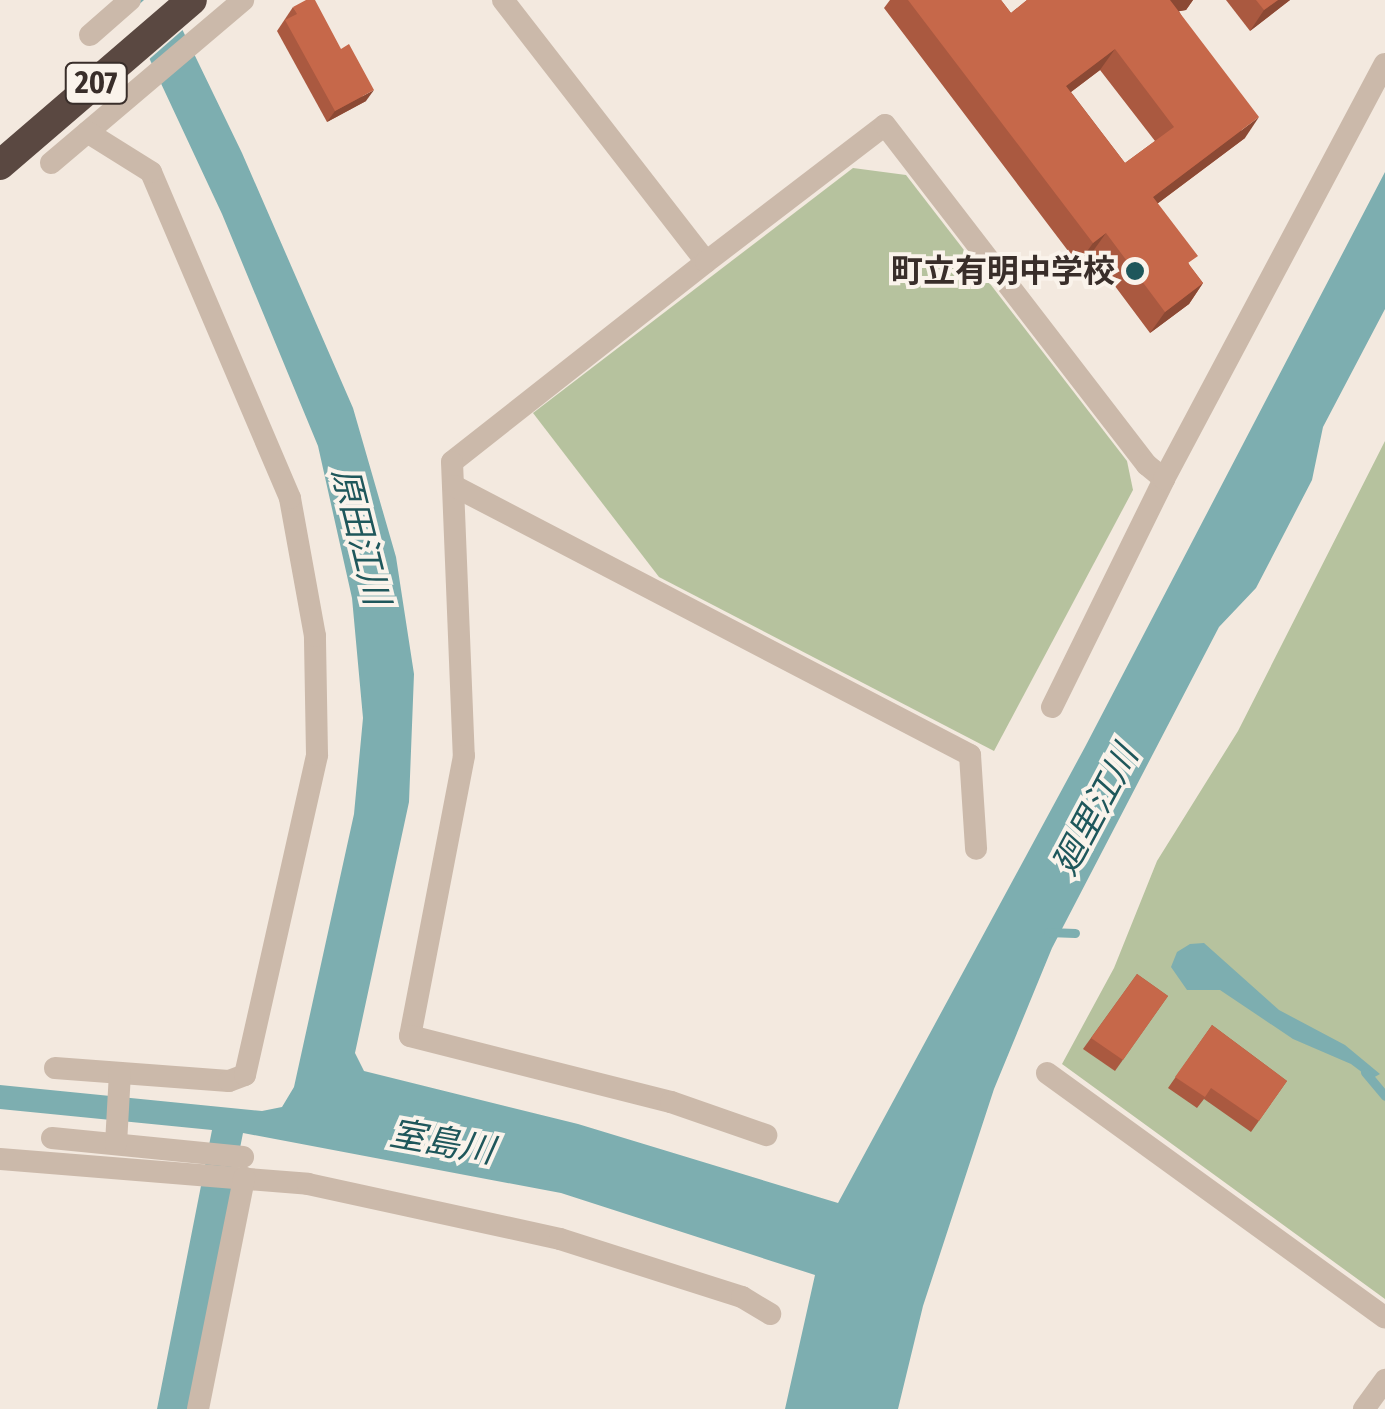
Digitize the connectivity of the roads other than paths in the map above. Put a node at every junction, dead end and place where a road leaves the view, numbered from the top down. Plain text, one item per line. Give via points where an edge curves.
1 (130, 0) edge
2 (192, 0) edge
3 (243, 0) edge
4 (503, 0) edge
5 (90, 35) dead end
6 (1385, 64) edge
7 (86, 132) junction
8 (50, 163) dead end
9 (0, 166) edge
10 (706, 262) junction
11 (1164, 479) junction
12 (454, 486) junction
13 (1052, 707) dead end
14 (976, 849) dead end
15 (55, 1068) dead end
16 (120, 1073) junction
17 (1048, 1073) dead end
18 (766, 1135) dead end
19 (52, 1138) dead end
20 (116, 1144) junction
21 (0, 1160) edge
22 (200, 1164) junction
23 (244, 1167) junction
24 (770, 1314) dead end
25 (1385, 1318) edge
26 (1385, 1380) edge
27 (198, 1409) edge
28 (1364, 1409) edge

1 - 5 street
2 - 9 highway, 207
3 - 7 street
4 - 10 street
6 - 11 street
7 - 8 street
7 - 16 street via 151,172 290,498 315,636 317,754 245,1075 229,1081
10 - 11 street via 885,124
10 - 12 street via 467,446 452,462
11 - 13 street
12 - 14 street via 970,755
12 - 18 street via 464,756 410,1036 671,1102
15 - 16 street
16 - 20 street
17 - 25 street
19 - 20 street
20 - 22 street
21 - 22 street
22 - 23 street
23 - 24 street via 560,1238 742,1297
23 - 27 street
26 - 28 street

